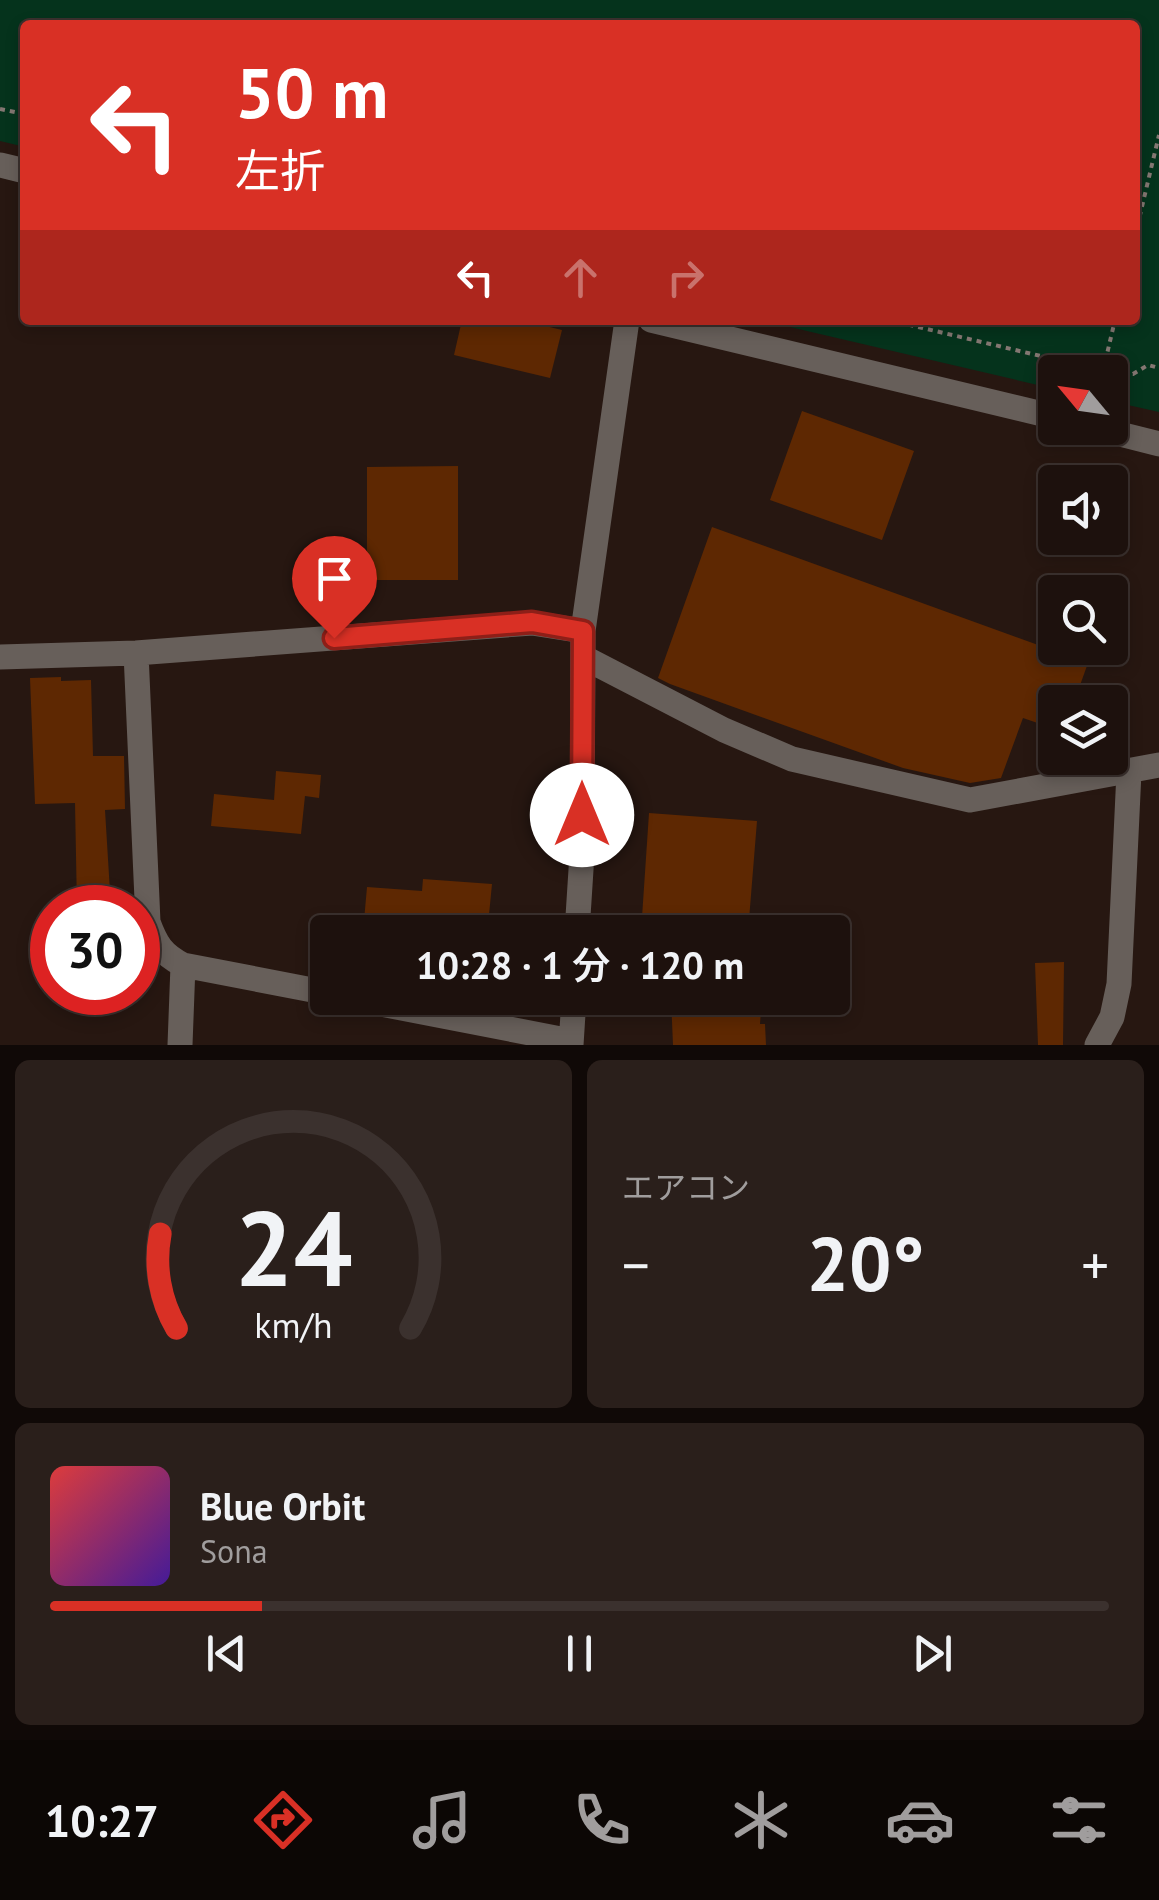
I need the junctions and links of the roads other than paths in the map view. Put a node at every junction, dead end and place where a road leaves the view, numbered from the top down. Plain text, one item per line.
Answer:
1 (626, 325) edge
2 (672, 325) edge
3 (1038, 413) edge
4 (1128, 436) edge
5 (1159, 444) edge
6 (583, 631) junction
7 (136, 653) junction
8 (0, 657) edge
9 (583, 657) junction
10 (1159, 765) edge
11 (1129, 772) junction
12 (577, 915) edge
13 (182, 965) junction
14 (310, 990) edge
15 (433, 1015) edge
16 (573, 1015) edge
17 (571, 1043) edge
18 (180, 1045) edge
19 (1097, 1045) edge

1 - 6 street
2 - 3 street
4 - 5 street
6 - 7 street
6 - 9 street
7 - 8 street
7 - 13 street
9 - 11 street
9 - 12 street
10 - 11 street
11 - 19 street
13 - 14 street
13 - 18 street
15 - 17 street
16 - 17 street

